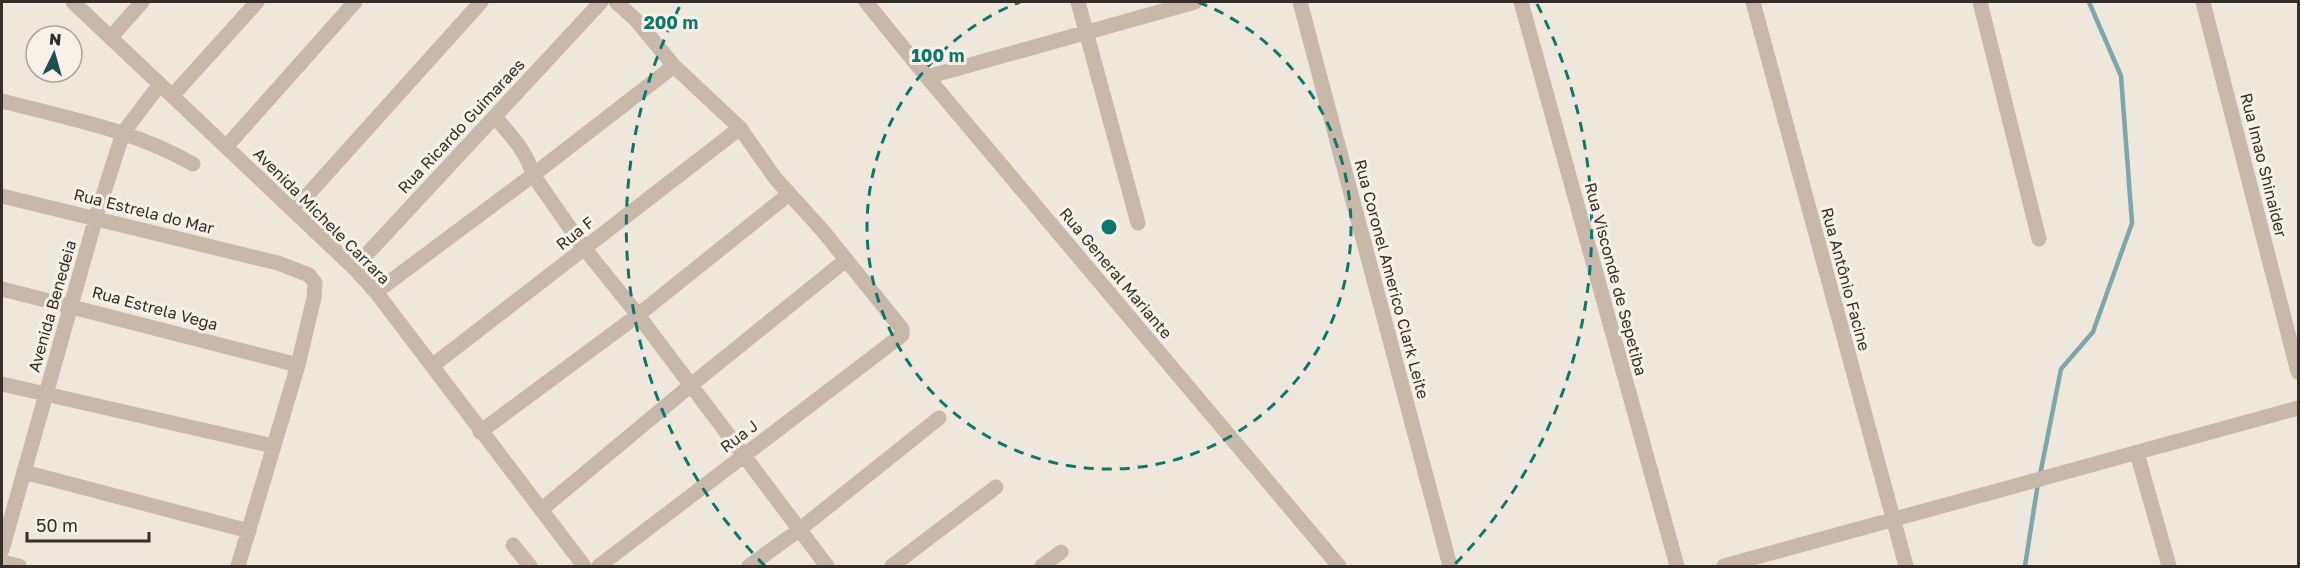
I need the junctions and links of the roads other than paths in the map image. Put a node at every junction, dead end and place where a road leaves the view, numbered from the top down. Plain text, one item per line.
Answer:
1 (73, 2) edge
2 (142, 2) edge
3 (257, 2) edge
4 (355, 2) edge
5 (481, 2) edge
6 (616, 2) edge
7 (866, 2) edge
8 (1078, 2) edge
9 (1195, 2) edge
10 (1300, 2) edge
11 (1521, 2) edge
12 (1753, 2) edge
13 (1980, 2) edge
14 (2203, 2) edge
15 (598, 5) edge
16 (1086, 31) junction
17 (111, 37) junction
18 (674, 66) junction
19 (927, 77) junction
20 (160, 84) junction
21 (173, 95) junction
22 (2, 101) edge
23 (495, 117) junction
24 (740, 128) junction
25 (123, 133) junction
26 (226, 147) junction
27 (193, 164) dead end
28 (533, 176) junction
29 (789, 194) junction
30 (2, 196) edge
31 (294, 210) junction
32 (96, 217) junction
33 (1138, 223) dead end
34 (2039, 239) dead end
35 (584, 248) junction
36 (846, 260) junction
37 (354, 268) junction
38 (2, 289) edge
39 (376, 292) junction
40 (72, 305) junction
41 (638, 315) junction
42 (298, 364) junction
43 (432, 366) junction
44 (2298, 372) edge
45 (2, 384) edge
46 (690, 385) junction
47 (46, 395) junction
48 (2298, 408) edge
49 (939, 418) dead end
50 (480, 432) junction
51 (273, 446) junction
52 (2138, 453) junction
53 (743, 456) junction
54 (24, 472) junction
55 (996, 487) dead end
56 (542, 509) junction
57 (1892, 520) junction
58 (799, 530) junction
59 (249, 531) junction
60 (513, 544) dead end
61 (2, 550) edge
62 (1061, 552) dead end
63 (2, 562) edge
64 (18, 567) edge
65 (238, 567) edge
66 (530, 567) edge
67 (584, 567) edge
68 (599, 567) edge
69 (749, 567) edge
70 (827, 567) edge
71 (892, 567) edge
72 (1042, 567) edge
73 (1339, 567) edge
74 (1450, 567) edge
75 (1677, 567) edge
76 (1724, 567) edge
77 (1906, 567) edge
78 (2169, 567) edge

1 - 17 street, Avenida Michele Carrara
2 - 17 street
3 - 21 street
4 - 26 street
5 - 31 street
6 - 18 street
7 - 19 street, Rua General Mariante
8 - 16 street
9 - 16 street
10 - 74 street, Rua Coronel Americo Clark Leite
11 - 75 street, Rua Visconde de Sepetiba
12 - 57 street, Rua Antônio Facine
13 - 34 street
14 - 44 street, Rua Imao Shinaider
15 - 23 street, Rua Ricardo Guimaraes
16 - 19 street
16 - 33 street
17 - 20 street, Avenida Michele Carrara
18 - 24 street
18 - 28 street
19 - 73 street, Rua General Mariante
20 - 21 street, Avenida Michele Carrara
20 - 25 street, Avenida Benedeia
21 - 26 street, Avenida Michele Carrara
22 - 25 street
23 - 28 street
23 - 37 street, Rua Ricardo Guimaraes
24 - 29 street
24 - 35 street, Rua F
25 - 27 street
25 - 32 street, Avenida Benedeia
26 - 31 street, Avenida Michele Carrara
28 - 35 street
28 - 39 street
29 - 36 street
29 - 41 street
30 - 32 street, Rua Estrela do Mar
31 - 37 street, Avenida Michele Carrara
32 - 40 street, Avenida Benedeia
32 - 42 street, Rua Estrela do Mar
35 - 41 street
35 - 43 street, Rua F
36 - 46 street
36 - 53 street, Rua J
37 - 39 street, Avenida Michele Carrara
38 - 40 street, Rua Estrela Vega
39 - 43 street, Avenida Michele Carrara
40 - 42 street, Rua Estrela Vega
40 - 47 street, Avenida Benedeia
41 - 46 street
41 - 50 street
42 - 51 street
43 - 50 street, Avenida Michele Carrara
45 - 47 street
46 - 53 street
46 - 56 street
47 - 51 street
47 - 54 street, Avenida Benedeia
48 - 52 street
49 - 58 street
50 - 56 street, Avenida Michele Carrara
51 - 59 street
52 - 57 street
52 - 78 street
53 - 58 street
53 - 68 street, Rua J
54 - 59 street
54 - 61 street, Avenida Benedeia
55 - 71 street
56 - 67 street, Avenida Michele Carrara
57 - 76 street
57 - 77 street, Rua Antônio Facine
58 - 69 street
58 - 70 street
59 - 65 street
60 - 66 street
62 - 72 street
63 - 64 street

